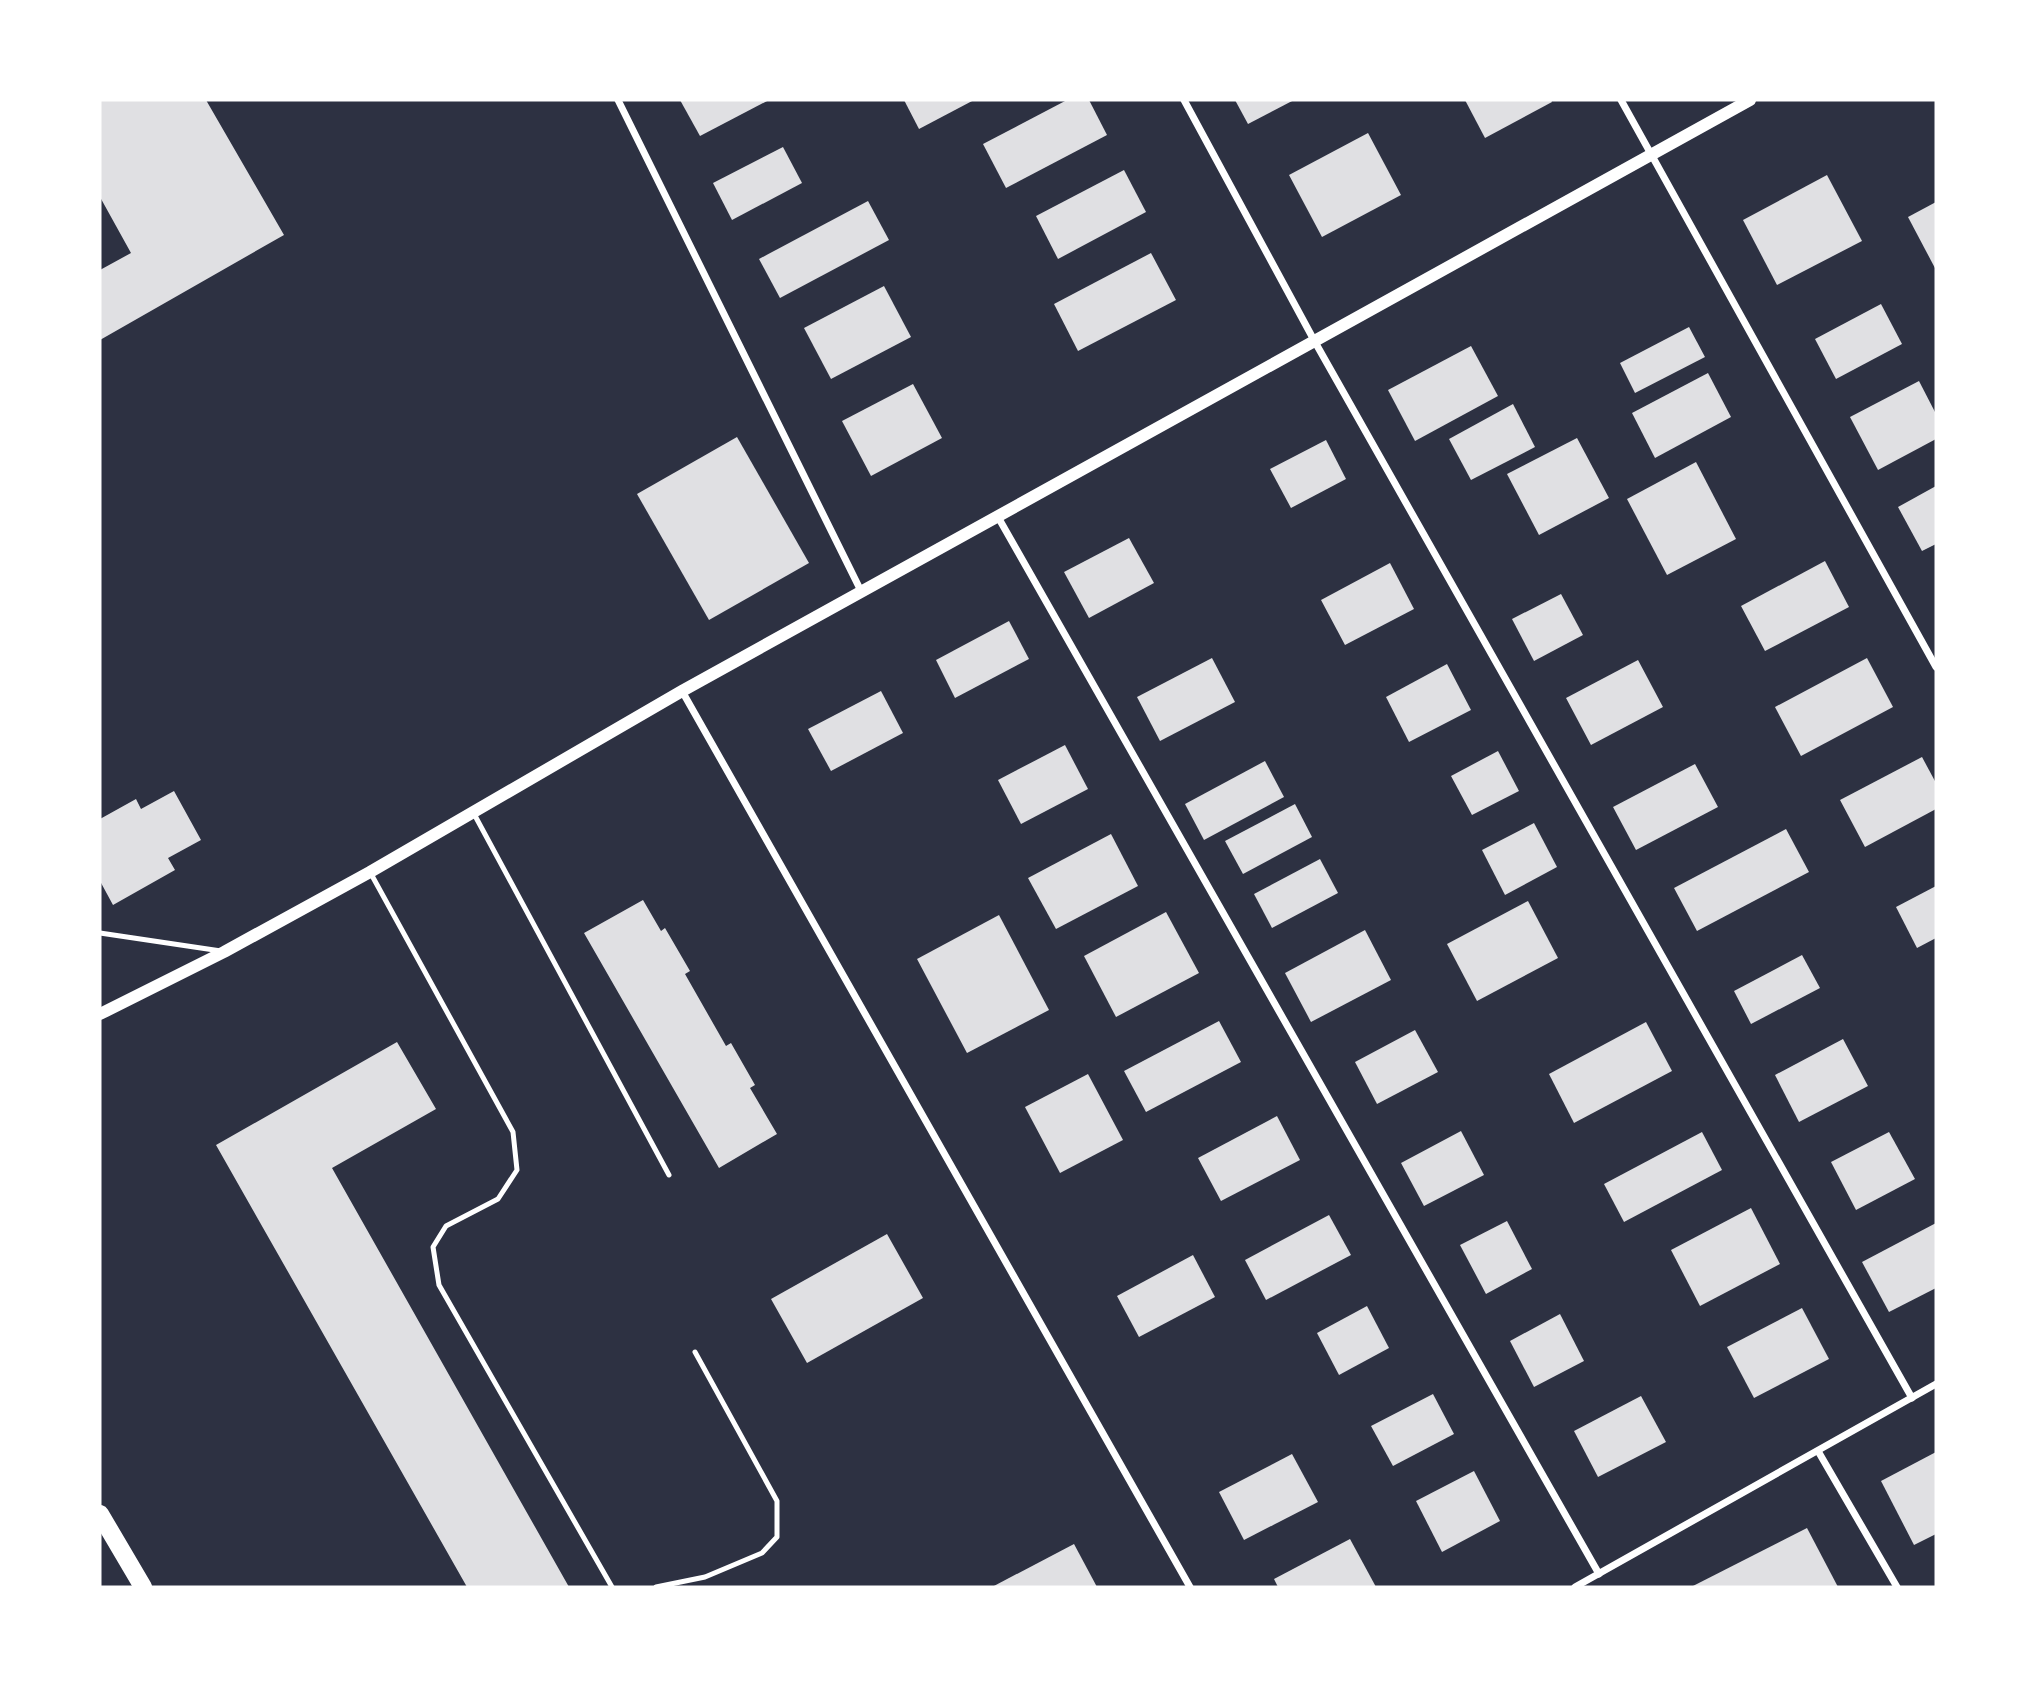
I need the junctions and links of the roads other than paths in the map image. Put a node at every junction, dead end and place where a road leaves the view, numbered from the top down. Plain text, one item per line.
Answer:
1 (618, 100) edge
2 (1184, 100) edge
3 (1621, 100) edge
4 (1750, 100) edge
5 (1652, 155) junction
6 (1315, 342) junction
7 (998, 517) junction
8 (862, 593) junction
9 (1936, 667) edge
10 (682, 691) junction
11 (473, 812) junction
12 (370, 872) junction
13 (100, 933) edge
14 (224, 952) junction
15 (100, 1014) edge
16 (669, 1175) dead end
17 (695, 1352) dead end
18 (1936, 1384) edge
19 (1912, 1398) junction
20 (1818, 1451) junction
21 (100, 1514) edge
22 (1599, 1574) junction
23 (143, 1587) edge
24 (612, 1587) edge
25 (656, 1587) edge
26 (1190, 1587) edge
27 (1575, 1587) edge
28 (1897, 1587) edge

1 - 8 street
2 - 6 street
3 - 5 street
4 - 5 street
5 - 6 street
5 - 9 street
6 - 7 street
6 - 19 street
7 - 8 street
7 - 22 street
8 - 10 street
10 - 11 street
10 - 26 street
11 - 12 street
11 - 16 lane
12 - 14 street
12 - 24 lane
13 - 14 lane
14 - 15 street
17 - 25 lane
18 - 19 street
19 - 20 street
20 - 22 street
20 - 28 street
21 - 23 main road
22 - 27 street

